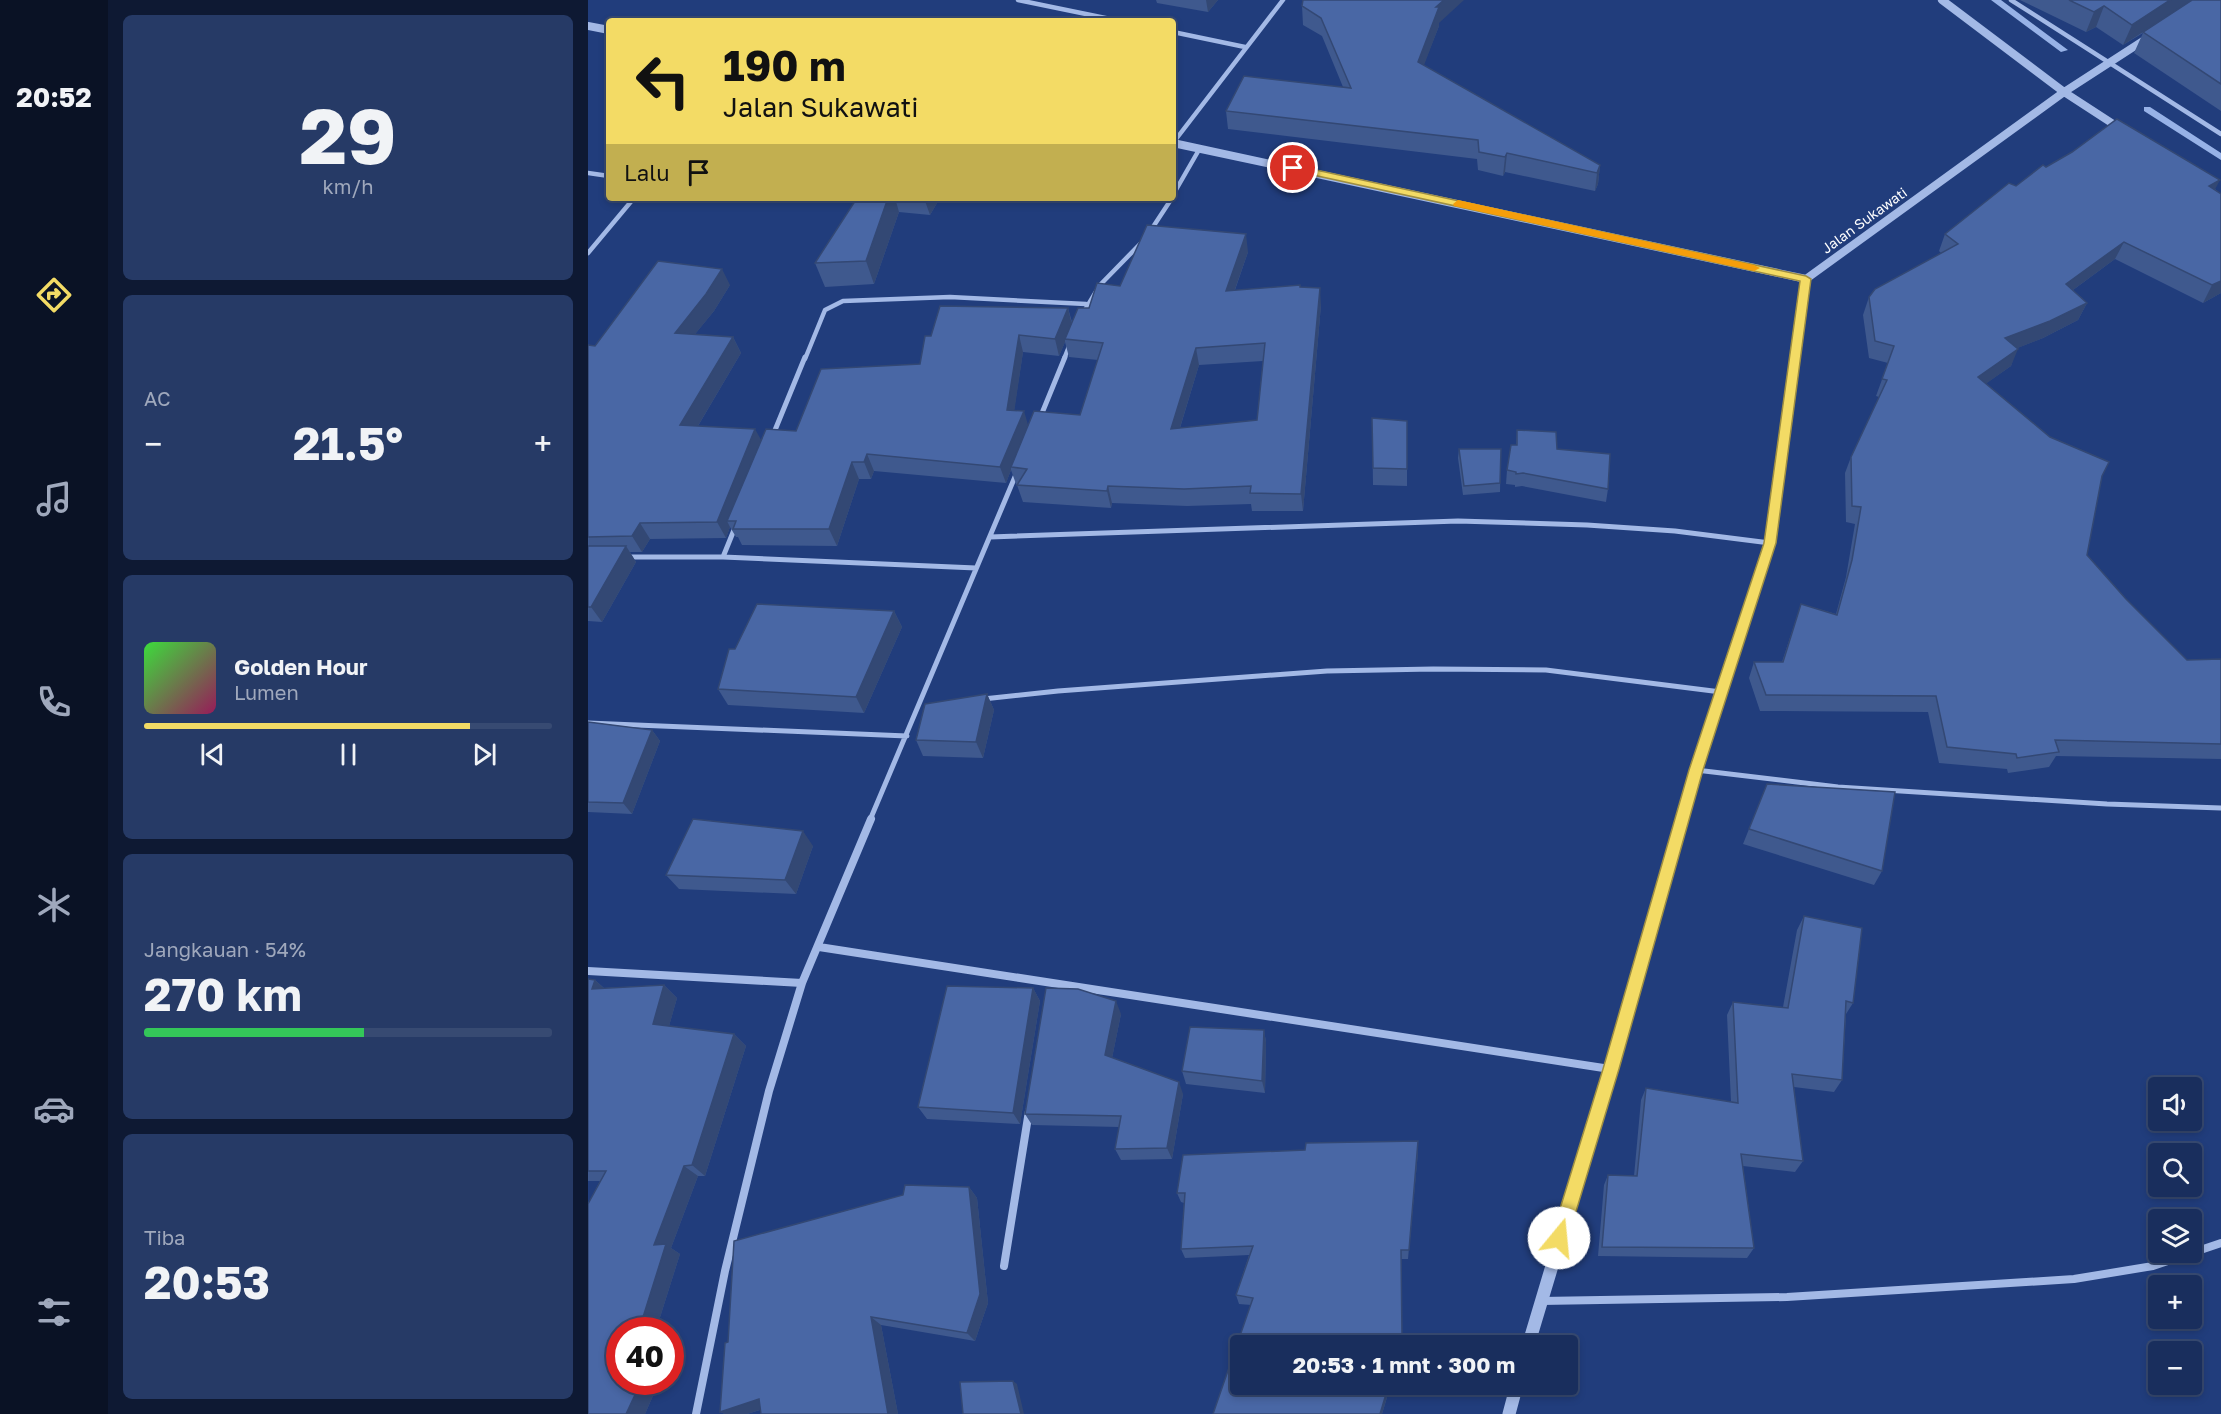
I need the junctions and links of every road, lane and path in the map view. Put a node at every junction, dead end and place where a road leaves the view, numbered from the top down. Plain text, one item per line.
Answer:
1 (1018, 0) edge
2 (1283, 0) edge
3 (1942, 0) edge
4 (2011, 0) edge
5 (1105, 18) edge
6 (588, 26) edge
7 (606, 29) edge
8 (2158, 31) edge
9 (1176, 33) edge
10 (1245, 47) junction
11 (2109, 65) junction
12 (2064, 92) junction
13 (2221, 134) edge
14 (2133, 137) edge
15 (1176, 139) edge
16 (1176, 144) edge
17 (1200, 148) junction
18 (588, 173) edge
19 (606, 176) edge
20 (1176, 190) edge
21 (631, 201) edge
22 (1169, 201) edge
23 (588, 253) edge
24 (1806, 279) junction
25 (1086, 304) junction
26 (1078, 326) edge
27 (1074, 336) edge
28 (1039, 421) edge
29 (772, 439) edge
30 (1021, 463) edge
31 (741, 514) edge
32 (990, 537) junction
33 (1770, 543) junction
34 (622, 557) edge
35 (723, 557) junction
36 (976, 568) junction
37 (1721, 692) junction
38 (977, 699) edge
39 (931, 704) edge
40 (920, 706) junction
41 (588, 723) edge
42 (907, 736) junction
43 (1696, 770) junction
44 (2221, 808) edge
45 (819, 947) junction
46 (588, 971) edge
47 (1049, 982) junction
48 (802, 983) junction
49 (1047, 994) edge
50 (1611, 1069) junction
51 (1030, 1101) edge
52 (2221, 1243) edge
53 (1005, 1266) dead end
54 (1540, 1301) junction
55 (1531, 1335) edge
56 (1514, 1395) edge
57 (696, 1414) edge
58 (1509, 1414) edge

1 - 5 street
2 - 10 street
3 - 12 street
4 - 11 street
6 - 7 street
8 - 11 street, Jalan Sukawati
9 - 10 street
10 - 15 street
11 - 12 street, Jalan Sukawati
11 - 13 street
12 - 14 street
12 - 24 street, Jalan Sukawati
16 - 17 street
17 - 20 street
17 - 24 street
18 - 19 street
21 - 23 street
22 - 25 street
24 - 33 street
25 - 26 street
25 - 29 street
27 - 28 street
30 - 32 street
31 - 35 street
32 - 33 street
32 - 36 street
33 - 37 street
34 - 35 street
35 - 36 street
36 - 40 street
37 - 38 street
37 - 43 street
39 - 40 street
40 - 42 street
41 - 42 street
42 - 45 street
43 - 44 street
43 - 50 street
45 - 47 street
45 - 48 street
46 - 48 street
47 - 49 street
47 - 50 street
48 - 57 street
50 - 54 street
51 - 53 street
52 - 54 street
54 - 55 street
56 - 58 street

